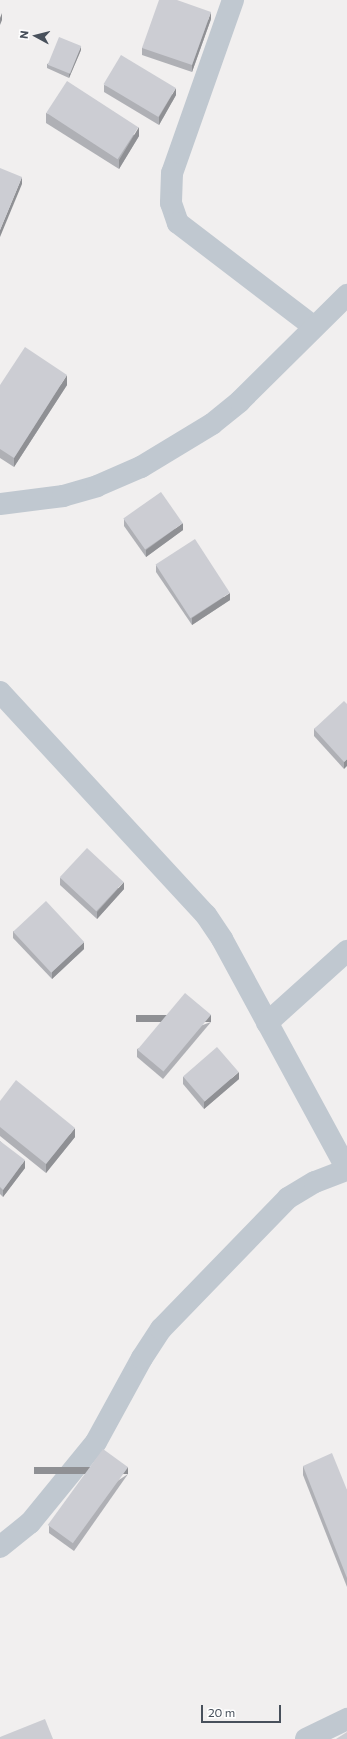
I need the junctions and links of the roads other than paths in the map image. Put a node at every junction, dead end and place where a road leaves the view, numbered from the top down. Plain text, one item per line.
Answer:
1 (233, 0) edge
2 (347, 294) edge
3 (314, 328) junction
4 (0, 504) edge
5 (0, 692) edge
6 (347, 951) edge
7 (267, 1023) junction
8 (347, 1169) edge
9 (0, 1547) edge
10 (347, 1719) edge
11 (306, 1739) edge

1 - 3 street
2 - 3 street
3 - 4 street
5 - 7 street
6 - 7 street
7 - 8 street
8 - 9 street
10 - 11 street

